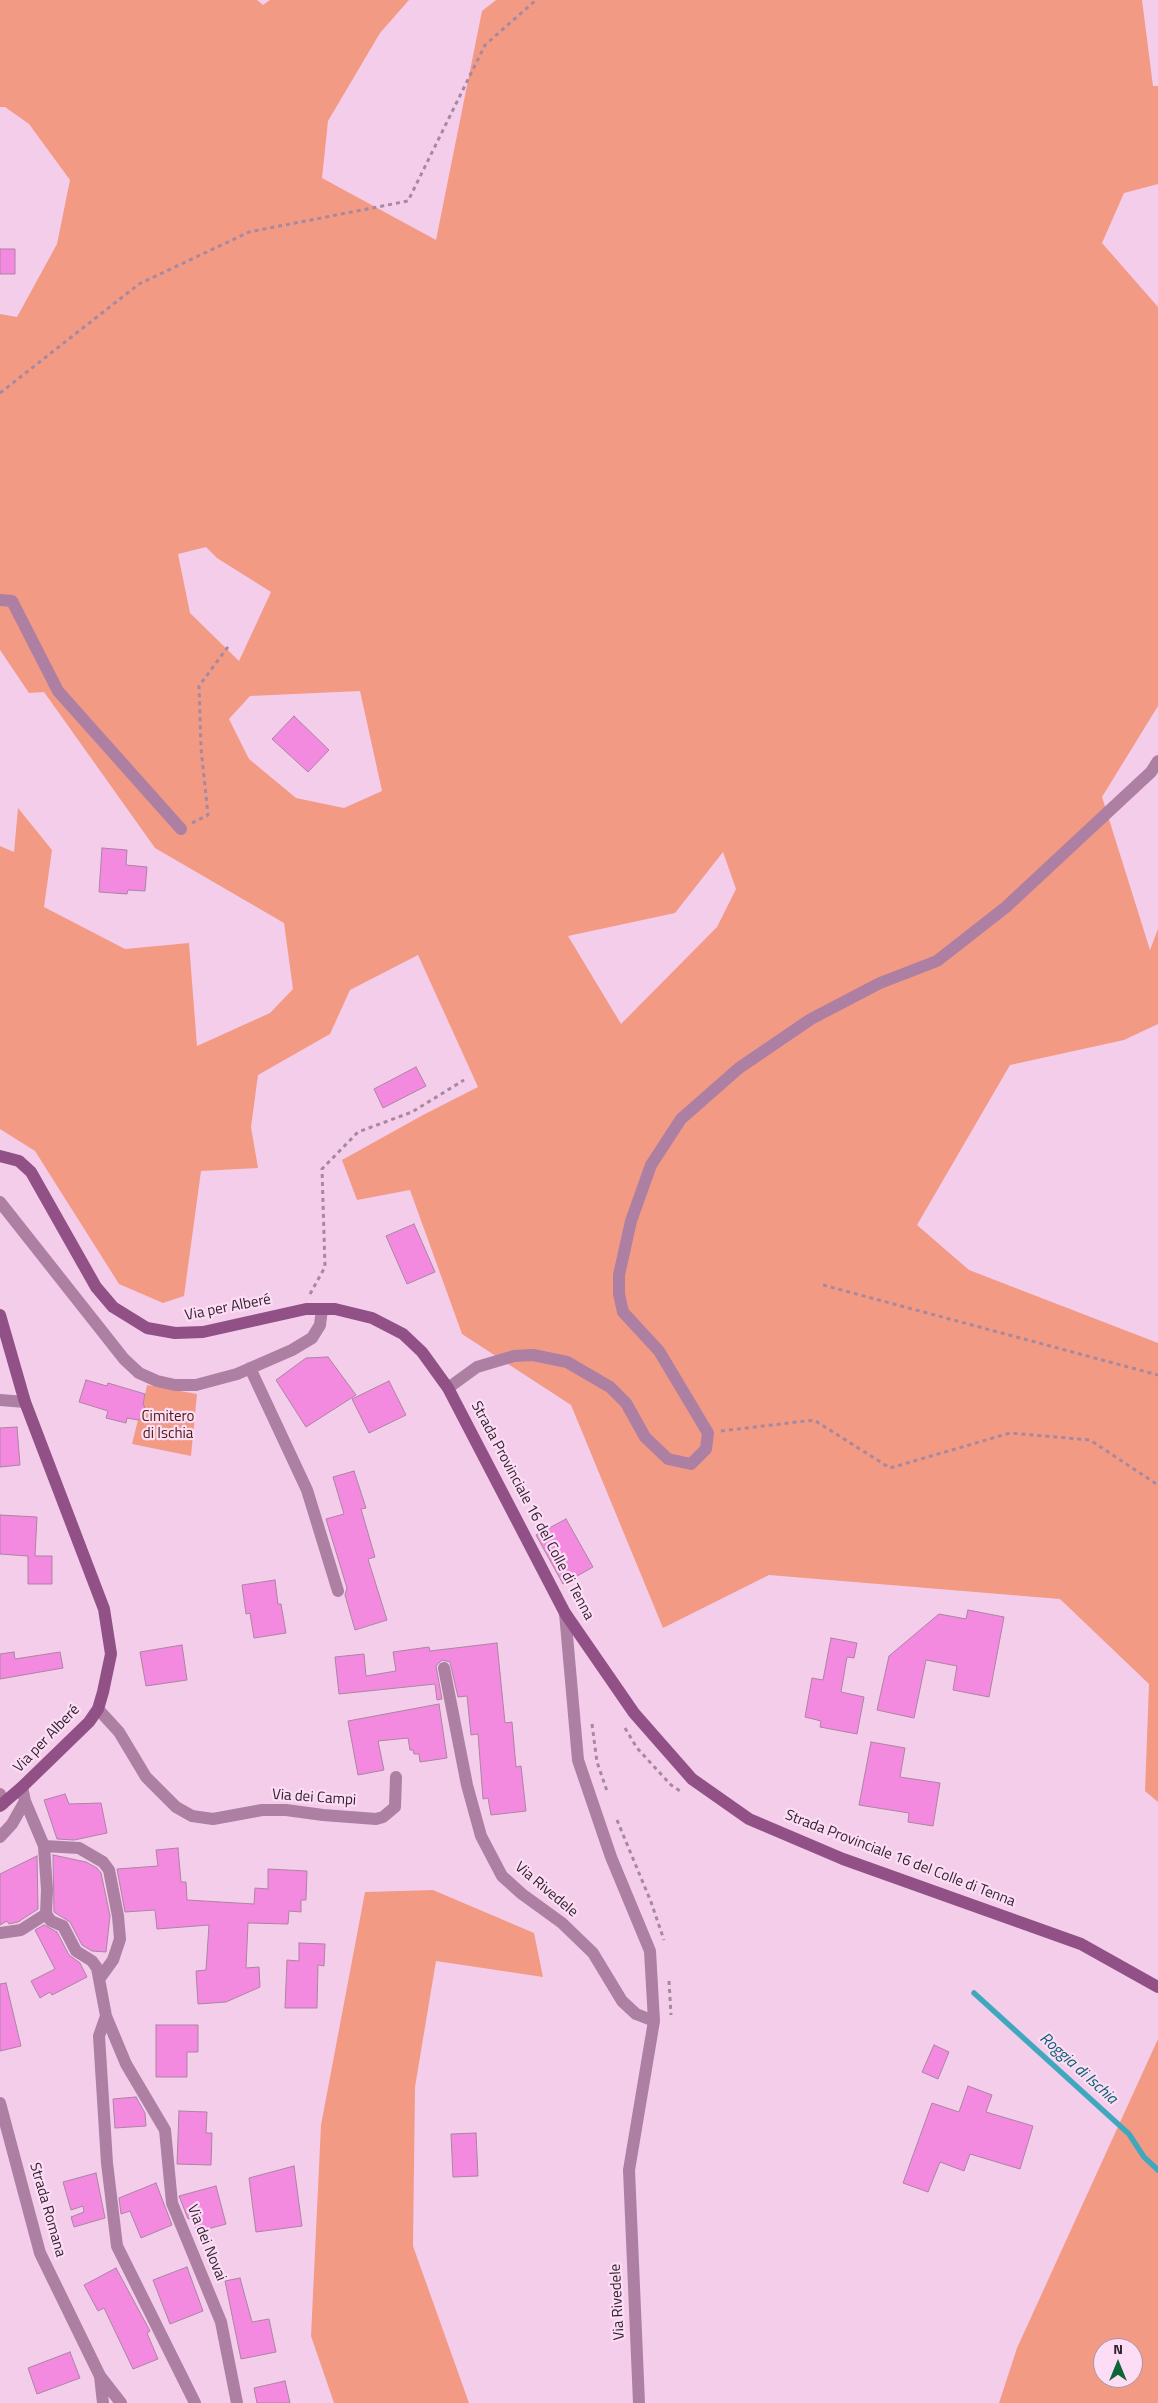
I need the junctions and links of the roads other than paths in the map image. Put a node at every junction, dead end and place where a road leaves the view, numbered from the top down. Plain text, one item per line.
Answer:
1 (0, 600) edge
2 (1158, 761) edge
3 (1154, 775) edge
4 (181, 828) road end
5 (0, 1156) edge
6 (0, 1202) edge
7 (322, 1309) junction
8 (0, 1315) edge
9 (250, 1368) junction
10 (438, 1371) joint
11 (448, 1388) junction
12 (0, 1400) edge
13 (24, 1402) junction
14 (338, 1591) dead end
15 (565, 1613) junction
16 (444, 1668) dead end
17 (98, 1708) junction
18 (396, 1777) dead end
19 (22, 1788) junction
20 (1, 1801) edge
21 (25, 1801) junction
22 (0, 1837) edge
23 (44, 1846) junction
24 (46, 1914) junction
25 (0, 1933) edge
26 (100, 1978) junction
27 (1158, 1987) edge
28 (106, 2016) junction
29 (654, 2021) junction
30 (0, 2103) edge
31 (100, 2376) junction
32 (103, 2403) edge
33 (121, 2403) edge
34 (195, 2403) edge
35 (237, 2403) edge
36 (639, 2403) edge

1 - 4 street
2 - 3 street
3 - 11 street
5 - 7 street, Via per Alberé
6 - 9 street
7 - 9 street
7 - 10 street, Via per Alberé
8 - 13 street, Via per Alberé
9 - 14 street
10 - 11 street, Strada Provinciale 16 del Colle di Tenna
11 - 15 street, Strada Provinciale 16 del Colle di Tenna
12 - 13 street
13 - 17 street, Via per Alberé
15 - 27 street, Strada Provinciale 16 del Colle di Tenna
15 - 29 street, Via Rivedele
16 - 29 street, Via Rivedele
17 - 18 street, Via dei Campi
17 - 19 street, Via per Alberé
19 - 20 street, Via per Alberé
19 - 21 street, Via per Alberé
21 - 22 street
21 - 23 street, Via per Alberé
23 - 24 street, Via per Alberé
23 - 26 street
24 - 25 street
24 - 26 street
26 - 28 street, Via dei Novai
28 - 34 street, Via dei Novai
28 - 35 street, Via dei Novai
29 - 36 street, Via Rivedele
30 - 31 street, Strada Romana
31 - 32 street, Strada Romana
31 - 33 street, Strada Romana

